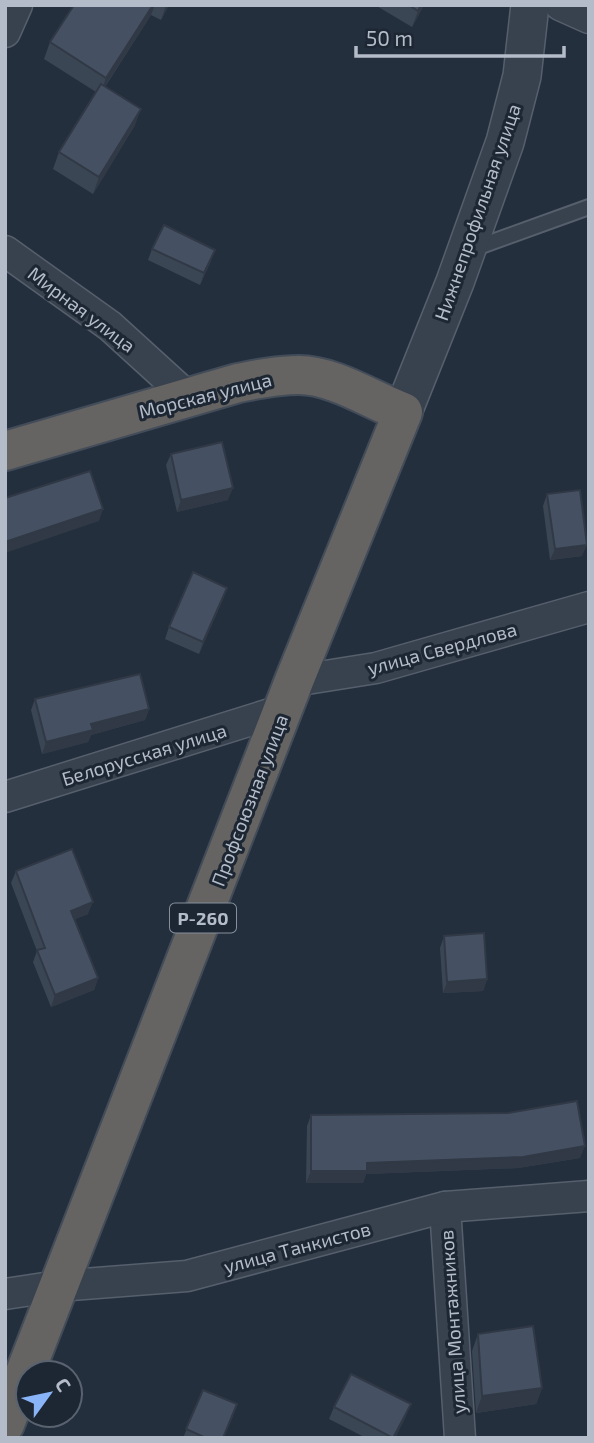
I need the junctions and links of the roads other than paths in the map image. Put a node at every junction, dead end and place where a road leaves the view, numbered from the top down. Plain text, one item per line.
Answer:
1 (16, 5) edge
2 (530, 5) edge
3 (560, 5) edge
4 (589, 18) edge
5 (5, 32) edge
6 (589, 207) edge
7 (5, 251) edge
8 (466, 251) junction
9 (188, 397) junction
10 (403, 412) junction
11 (5, 451) edge
12 (589, 607) edge
13 (289, 696) junction
14 (5, 797) edge
15 (589, 1196) edge
16 (445, 1207) junction
17 (58, 1286) junction
18 (5, 1294) edge
19 (5, 1424) edge
20 (460, 1438) edge

1 - 5 street
2 - 8 street, Нижнепрофильная улица
3 - 4 street
6 - 8 lane
7 - 9 street, Мирная улица
8 - 10 street, Нижнепрофильная улица
9 - 10 highway, Морская улица
9 - 11 highway, Морская улица
10 - 13 highway, Профсоюзная улица / Р-260
12 - 13 street, улица Свердлова
13 - 14 street, Белорусская улица
13 - 17 highway, Профсоюзная улица / Р-260
15 - 16 street, улица Танкистов
16 - 17 street, улица Танкистов
16 - 20 street, улица Монтажников
17 - 18 street, улица Танкистов
17 - 19 highway, Профсоюзная улица / Р-260

